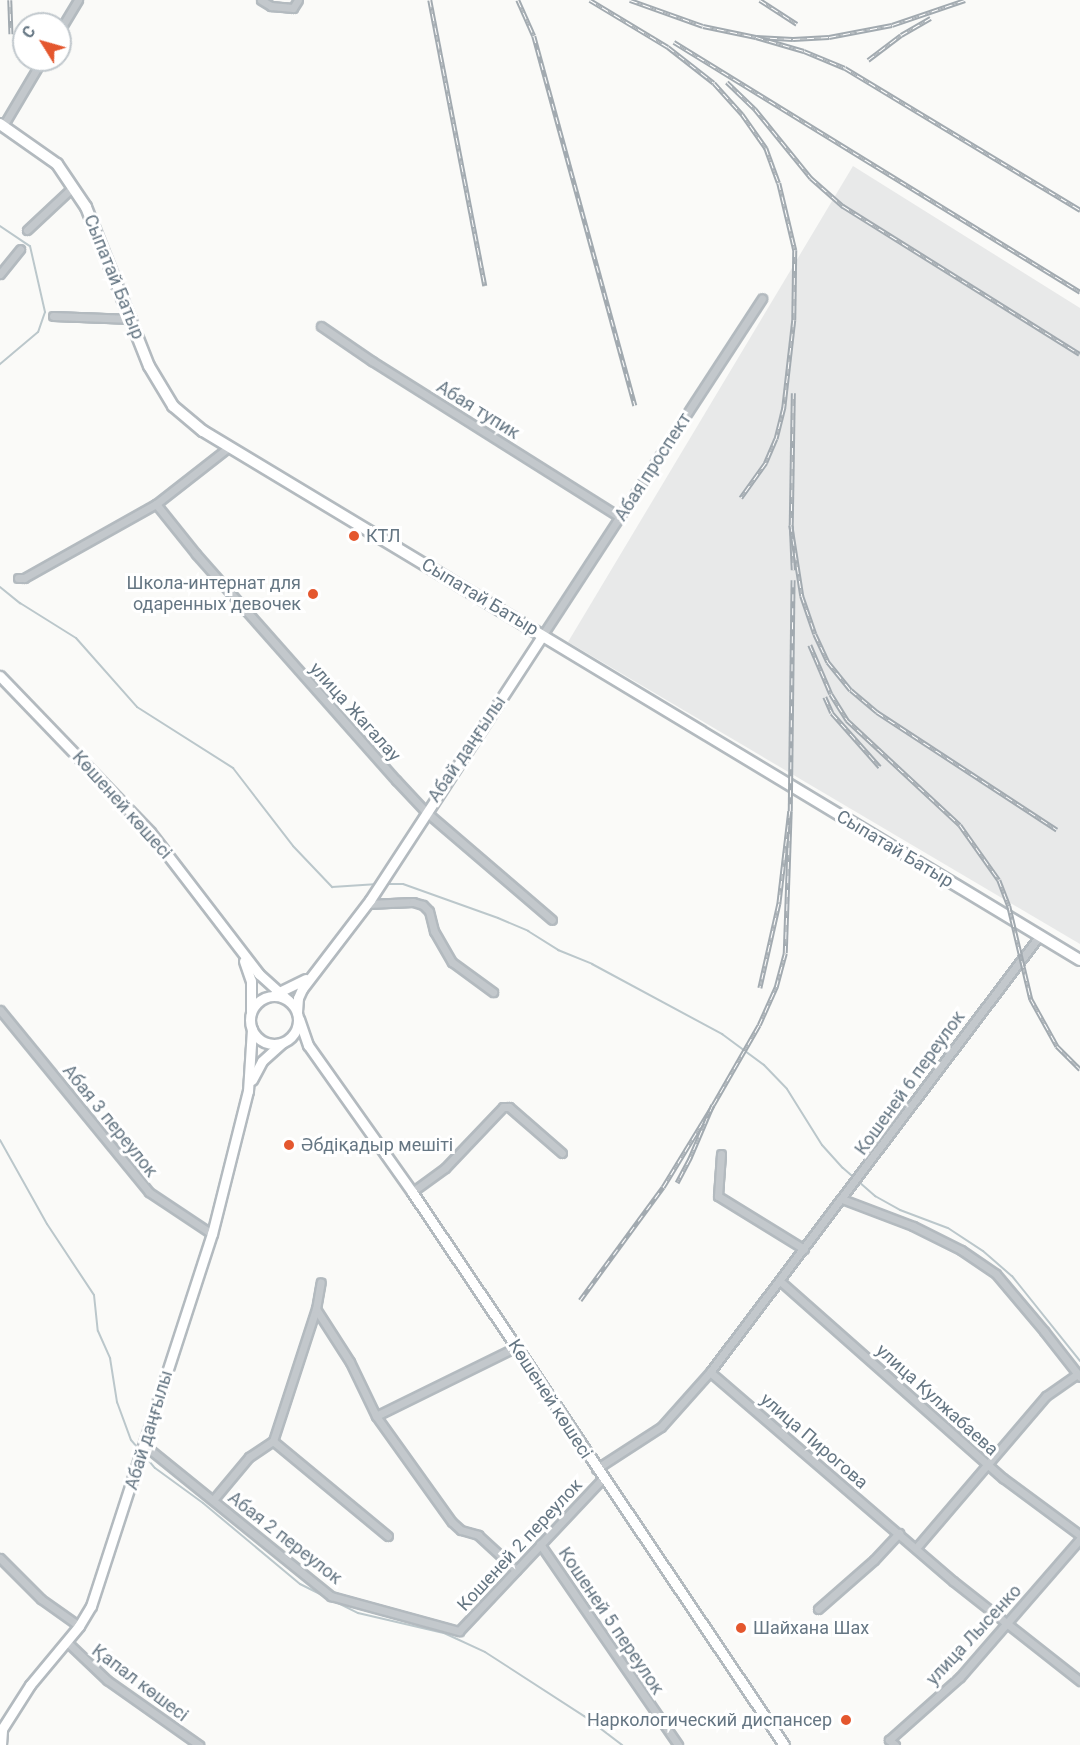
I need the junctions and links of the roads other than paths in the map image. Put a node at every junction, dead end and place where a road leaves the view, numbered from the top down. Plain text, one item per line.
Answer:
1 (261, 0) edge
2 (298, 0) edge
3 (35, 72) edge
4 (2, 125) edge
5 (73, 187) junction
6 (27, 230) dead end
7 (20, 249) dead end
8 (0, 274) edge
9 (762, 298) dead end
10 (53, 316) dead end
11 (132, 320) junction
12 (321, 326) dead end
13 (229, 447) junction
14 (156, 504) junction
15 (620, 517) junction
16 (18, 578) dead end
17 (542, 636) junction
18 (0, 676) edge
19 (425, 812) junction
20 (369, 902) junction
21 (552, 920) dead end
22 (1040, 935) junction
23 (233, 943) junction
24 (1080, 960) edge
25 (316, 969) junction
26 (279, 992) junction
27 (493, 992) dead end
28 (269, 996) junction
29 (290, 1001) junction
30 (0, 1010) edge
31 (251, 1014) junction
32 (298, 1016) junction
33 (252, 1029) junction
34 (283, 1042) junction
35 (315, 1055) junction
36 (248, 1091) junction
37 (562, 1153) dead end
38 (721, 1154) dead end
39 (412, 1192) junction
40 (842, 1199) junction
41 (212, 1234) junction
42 (804, 1250) junction
43 (780, 1281) junction
44 (321, 1282) dead end
45 (316, 1309) junction
46 (516, 1347) junction
47 (710, 1372) junction
48 (1079, 1376) edge
49 (376, 1416) junction
50 (273, 1441) junction
51 (143, 1444) junction
52 (987, 1464) junction
53 (596, 1469) junction
54 (603, 1479) junction
55 (213, 1500) junction
56 (899, 1533) junction
57 (388, 1536) dead end
58 (1080, 1537) edge
59 (540, 1544) junction
60 (916, 1548) junction
61 (0, 1558) edge
62 (516, 1570) junction
63 (818, 1609) dead end
64 (1007, 1624) junction
65 (79, 1626) junction
66 (459, 1631) joint
67 (66, 1641) junction
68 (1080, 1681) edge
69 (1, 1729) edge
70 (1, 1745) edge
71 (199, 1745) edge
72 (678, 1745) edge
73 (784, 1745) edge
74 (895, 1745) edge

1 - 2 street
3 - 4 street
4 - 5 main road, Сыпатай Батыр
5 - 6 street
5 - 11 main road, Сыпатай Батыр
7 - 8 street
9 - 15 street, Абая проспект
10 - 11 street
11 - 13 main road, Сыпатай Батыр
12 - 15 street, Абая тупик
13 - 14 street
13 - 17 main road, Сыпатай Батыр
14 - 16 street
14 - 19 street, улица Жагалау
15 - 17 street, Абая проспект
17 - 19 main road, Абай даңғылы
17 - 22 main road, Сыпатай Батыр
18 - 23 main road, Көшеней көшесі
19 - 20 main road, Абай даңғылы
19 - 21 street, улица Жагалау
20 - 25 main road
20 - 27 street
22 - 24 main road, Сыпатай Батыр
22 - 40 street, Кошеней 6 переулок
23 - 26 main road
23 - 31 main road
25 - 26 main road
25 - 32 main road
26 - 28 main road
26 - 29 main road
28 - 29 main road
28 - 31 main road
29 - 32 main road
30 - 41 street, Абая 3 переулок
31 - 33 main road
32 - 34 main road
32 - 35 main road, Көшеней көшесі
33 - 34 main road
33 - 36 main road
34 - 35 main road
34 - 36 main road
35 - 39 main road, Көшеней көшесі
36 - 41 main road, Абай даңғылы
37 - 39 street
38 - 42 street
39 - 46 main road, Көшеней көшесі
40 - 42 street, Кошеней 6 переулок
40 - 48 street
41 - 51 main road, Абай даңғылы
42 - 43 street, Кошеней 6 переулок
43 - 47 street, Кошеней 6 переулок
43 - 52 street, улица Кулжабаева
44 - 45 street
45 - 49 street
45 - 50 street
46 - 49 street
46 - 53 main road, Көшеней көшесі
47 - 53 street, Кошеней 6 переулок
47 - 56 street, улица Пирогова
48 - 52 street
49 - 62 street
50 - 55 street
50 - 57 street
51 - 55 street, Абая 2 переулок
51 - 65 main road, Абай даңғылы
52 - 58 street, улица Кулжабаева
52 - 60 street
53 - 54 main road, Көшеней көшесі
54 - 59 street, Кошеней 2 переулок
54 - 73 main road, Көшеней көшесі
55 - 66 street, Абая 2 переулок
56 - 60 street, улица Пирогова
56 - 63 street
58 - 64 street, улица Лысенко
59 - 62 street, Кошеней 2 переулок
59 - 72 street, Кошеней 5 переулок
60 - 64 street, улица Пирогова
61 - 65 street, Қапал көшесі
62 - 66 street, Кошеней 2 переулок
64 - 68 street, улица Пирогова
64 - 74 street, улица Лысенко
65 - 67 main road, Абай даңғылы
67 - 69 main road, Абай даңғылы
67 - 71 street, Қапал көшесі
69 - 70 main road, Абай даңғылы

